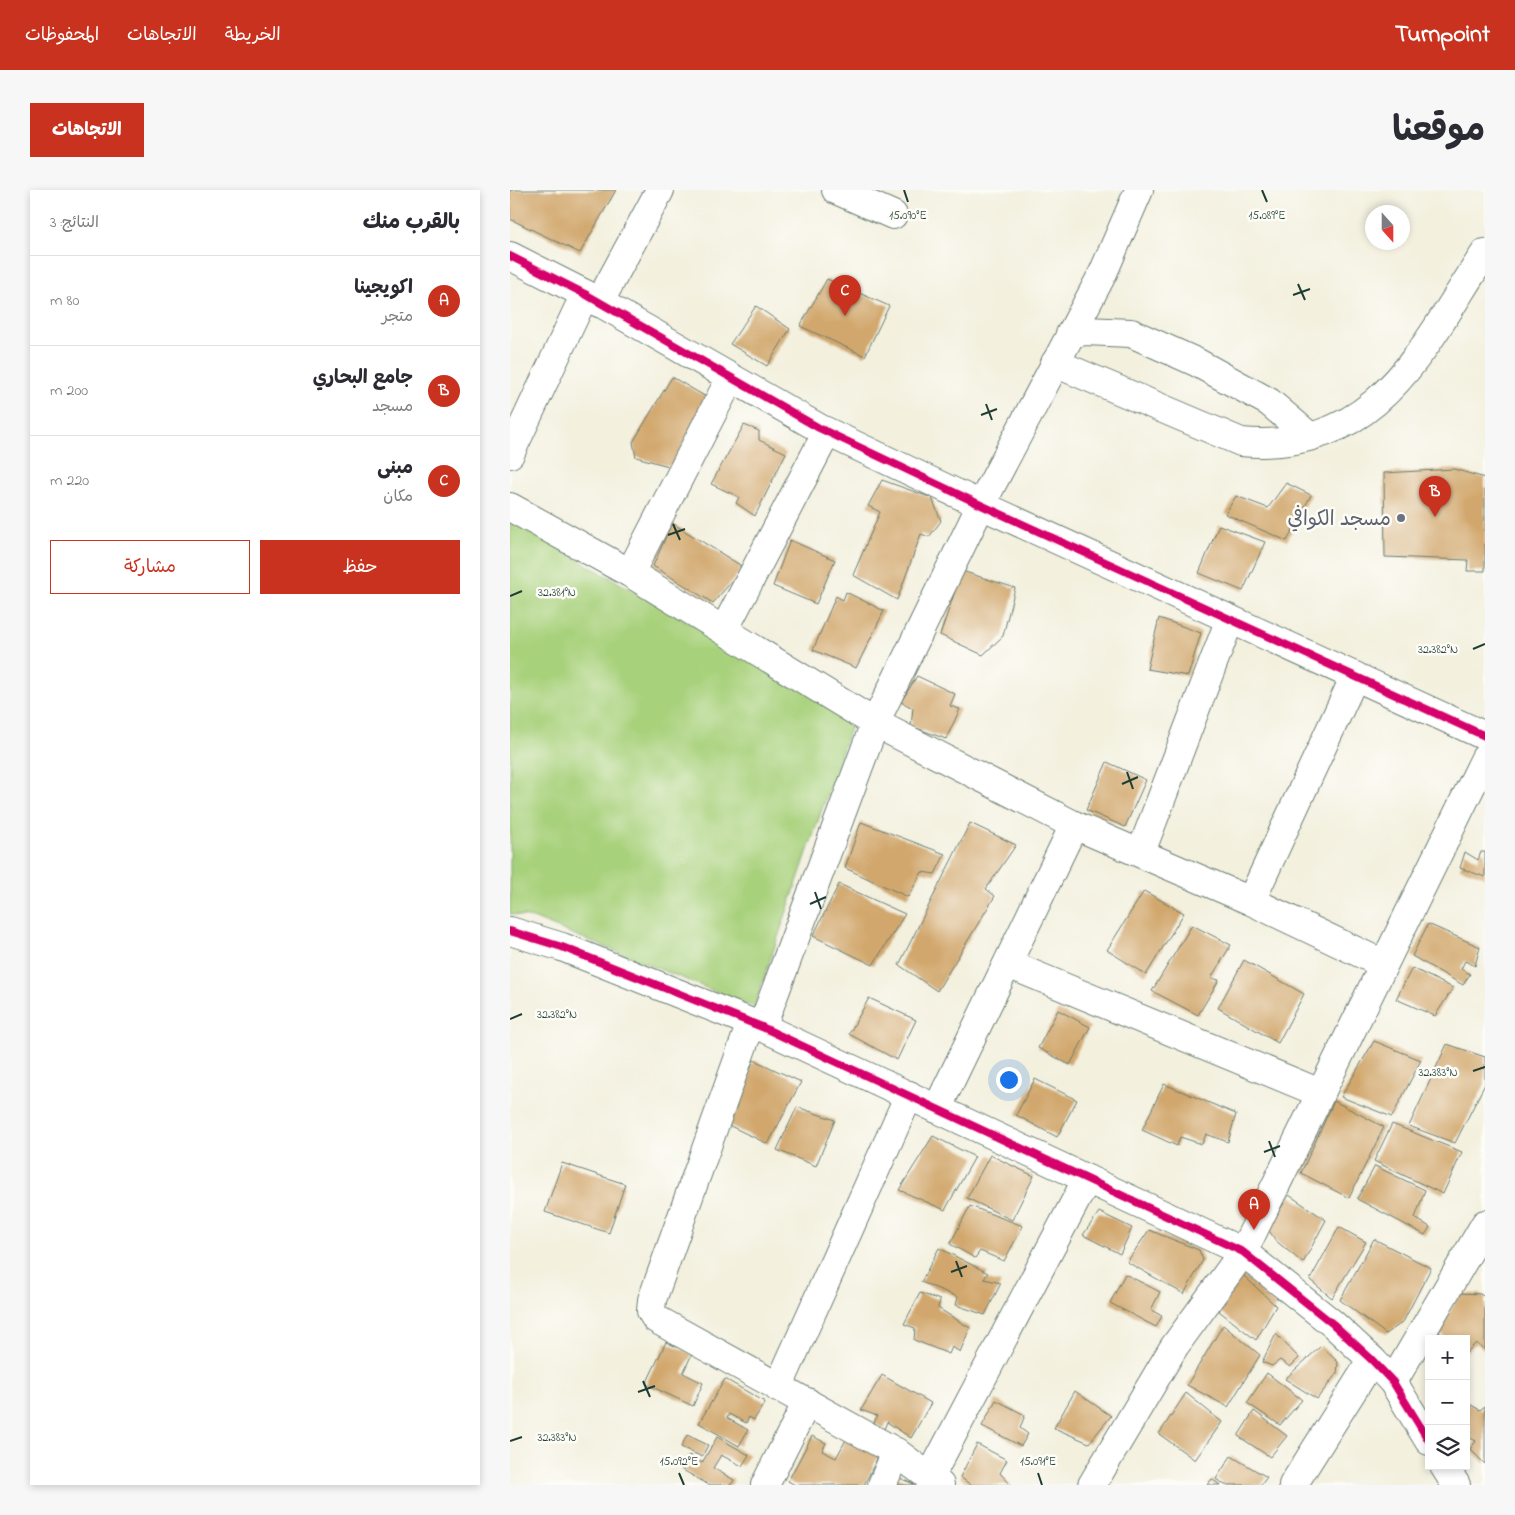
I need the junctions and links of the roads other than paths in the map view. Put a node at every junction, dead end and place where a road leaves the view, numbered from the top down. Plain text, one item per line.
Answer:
1 (660, 190) edge
2 (836, 190) edge
3 (1139, 190) edge
4 (893, 215) dead end
5 (1485, 253) edge
6 (510, 256) edge
7 (592, 299) junction
8 (1070, 334) junction
9 (1055, 362) junction
10 (730, 379) junction
11 (518, 416) edge
12 (826, 432) junction
13 (1308, 436) junction
14 (510, 454) edge
15 (981, 505) junction
16 (510, 507) edge
17 (630, 573) junction
18 (1230, 619) junction
19 (724, 630) junction
20 (1355, 676) junction
21 (874, 723) junction
22 (1485, 736) edge
23 (1485, 758) edge
24 (1074, 825) junction
25 (1141, 852) junction
26 (1251, 901) junction
27 (510, 931) edge
28 (1008, 964) junction
29 (1383, 964) junction
30 (756, 1025) junction
31 (1320, 1093) junction
32 (909, 1094) junction
33 (937, 1109) junction
34 (1087, 1180) junction
35 (1485, 1224) edge
36 (1243, 1252) junction
37 (1475, 1266) edge
38 (1372, 1360) junction
39 (1393, 1382) junction
40 (778, 1388) junction
41 (808, 1402) junction
42 (1425, 1434) edge
43 (896, 1452) junction
44 (1447, 1470) edge
45 (935, 1482) edge
46 (765, 1485) edge
47 (882, 1485) edge
48 (1092, 1485) edge
49 (1293, 1485) edge
50 (1456, 1485) edge

1 - 7 street
2 - 4 street
3 - 8 street
5 - 13 street
6 - 7 street
7 - 10 street
7 - 11 street
8 - 9 street
8 - 13 street
9 - 13 street
9 - 15 street
10 - 12 street
10 - 17 street
11 - 14 street
12 - 15 street
12 - 19 street
15 - 18 street
15 - 21 street
16 - 17 street
17 - 19 street
18 - 20 street
18 - 25 street
19 - 21 street
20 - 22 street
20 - 26 street
21 - 24 street
21 - 30 street
23 - 29 street
24 - 25 street
24 - 28 street
25 - 26 street
26 - 29 street
27 - 30 street
28 - 31 street
28 - 33 street
29 - 31 street
30 - 32 street
30 - 40 street
31 - 36 street
32 - 33 street
32 - 40 street
33 - 34 street
34 - 36 street
34 - 45 street
35 - 37 street
36 - 38 street
36 - 48 street
37 - 39 street
38 - 39 street
38 - 49 street
39 - 42 street
40 - 41 street
41 - 43 street
41 - 46 street
43 - 45 street
43 - 47 street
44 - 50 street

